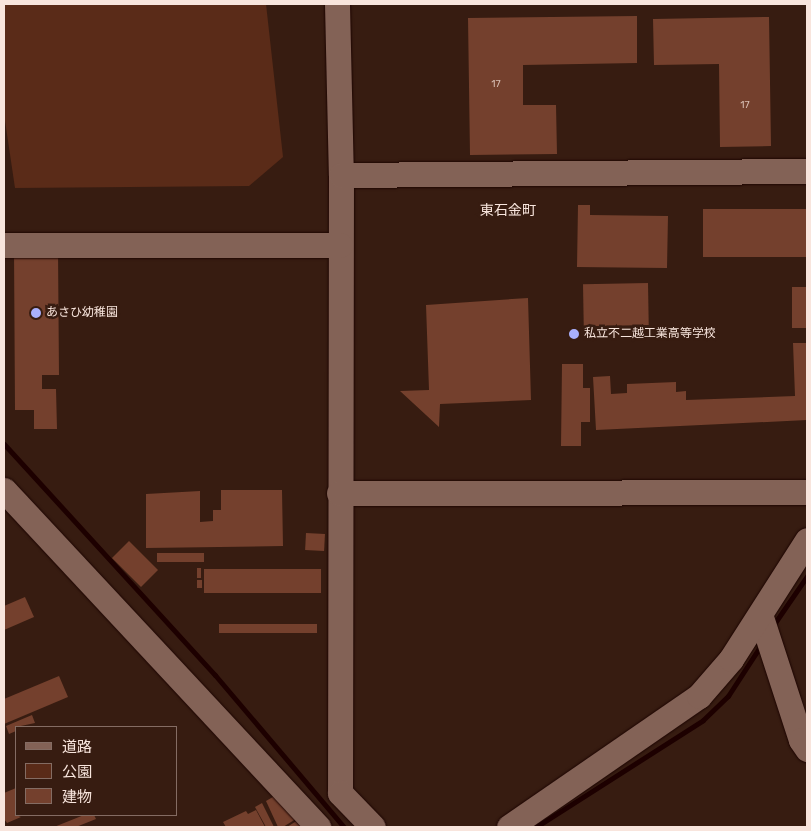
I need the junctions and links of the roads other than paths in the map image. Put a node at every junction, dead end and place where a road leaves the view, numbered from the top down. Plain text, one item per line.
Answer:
1 (337, 4) edge
2 (807, 171) edge
3 (341, 175) junction
4 (4, 245) edge
5 (340, 245) junction
6 (4, 490) edge
7 (807, 492) edge
8 (339, 493) junction
9 (807, 540) edge
10 (761, 617) junction
11 (807, 749) edge
12 (318, 827) edge
13 (373, 827) edge
14 (509, 827) edge

1 - 3 street
2 - 3 street
3 - 5 street
4 - 5 street
5 - 8 street
6 - 12 street
7 - 8 street
8 - 13 street
9 - 10 street
10 - 11 street
10 - 14 street

